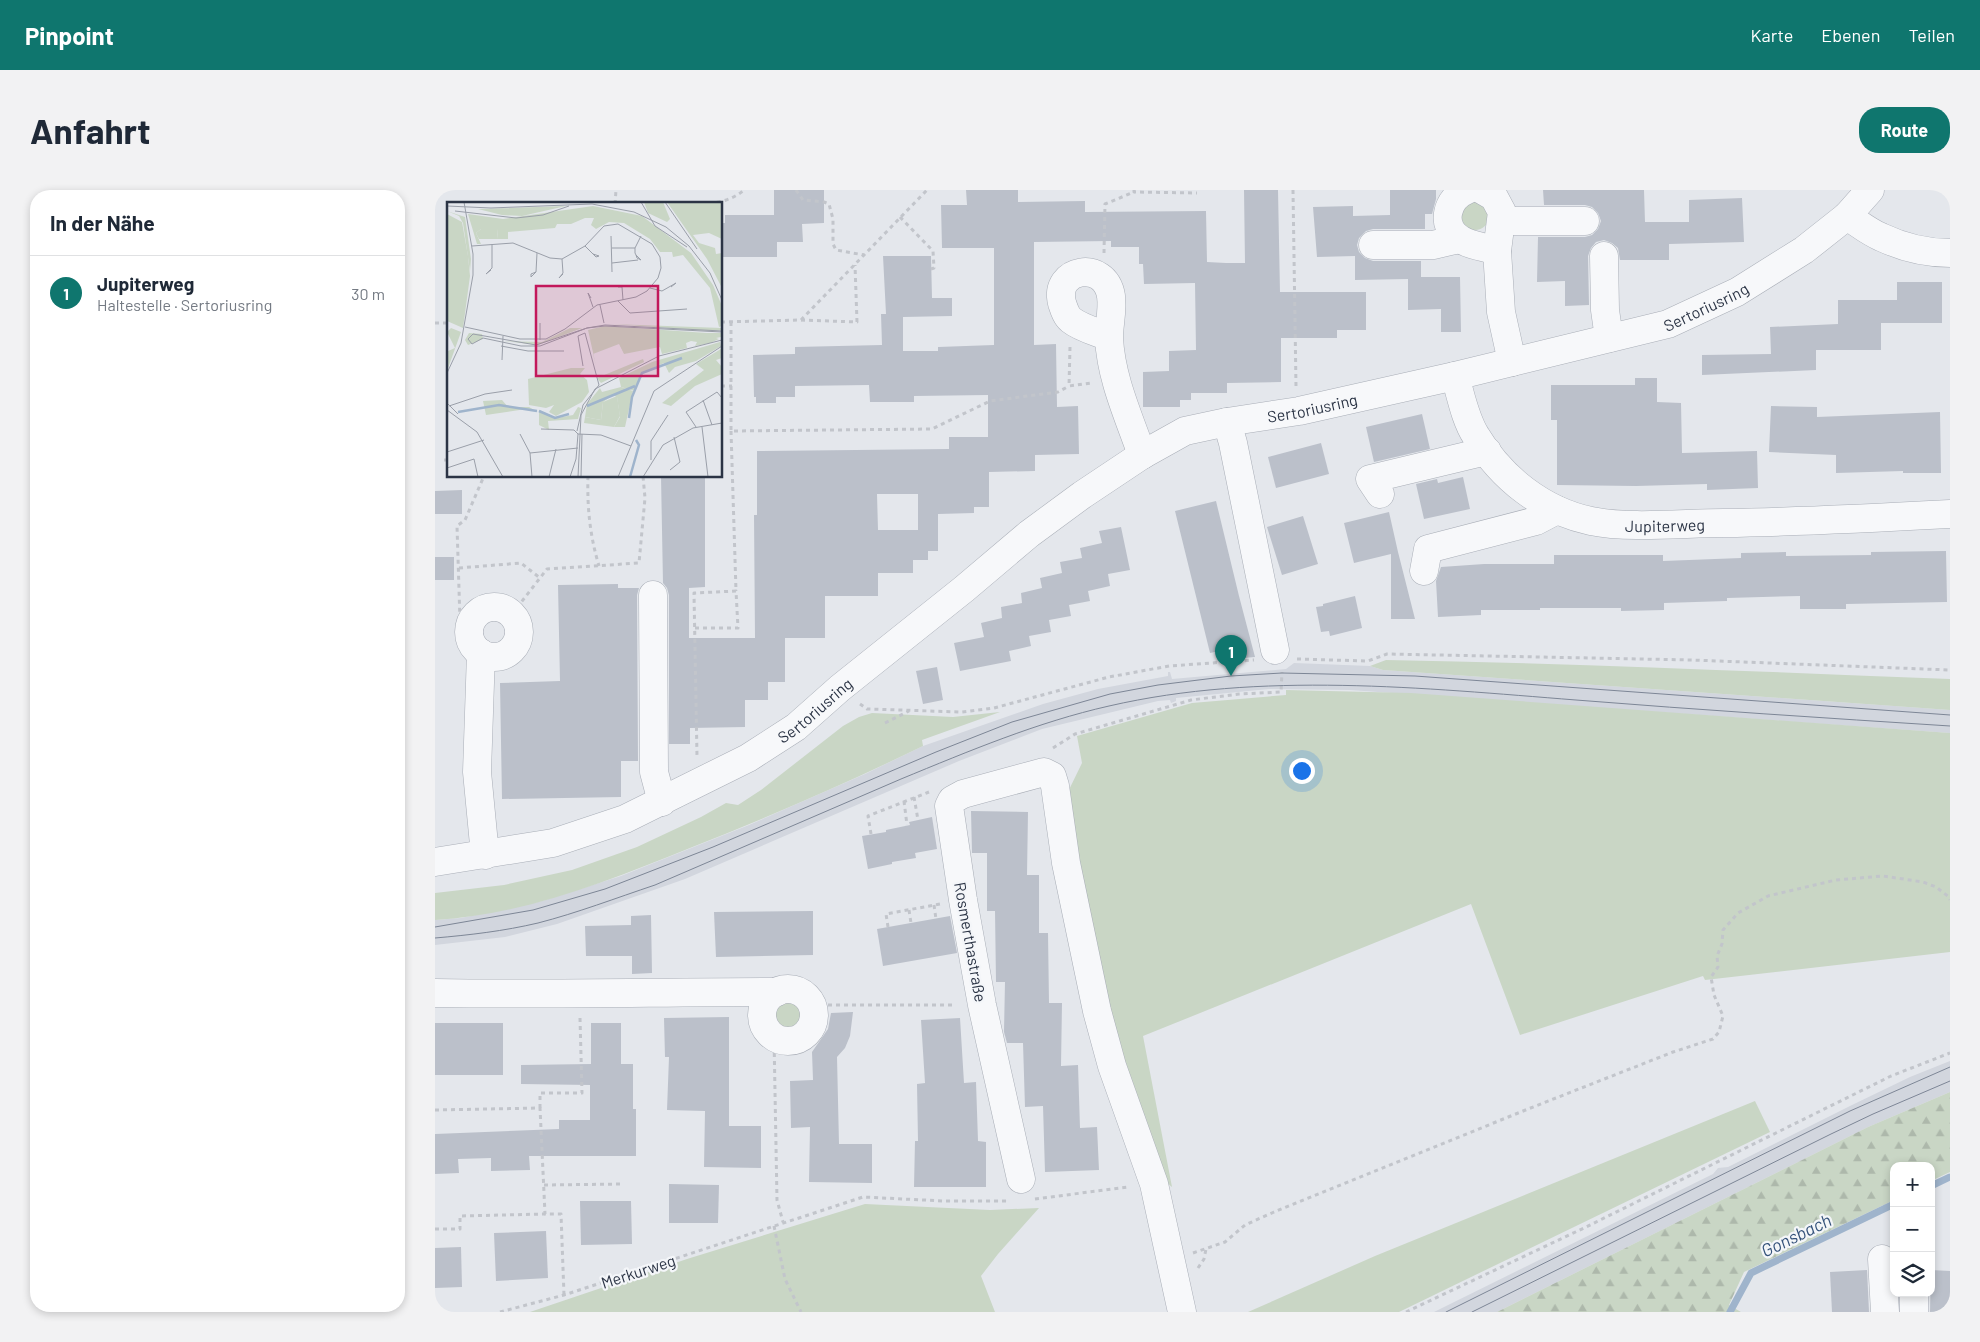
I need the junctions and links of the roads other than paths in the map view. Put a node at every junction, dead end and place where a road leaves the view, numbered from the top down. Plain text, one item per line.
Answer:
1 (1467, 190) edge
2 (1482, 190) edge
3 (1870, 190) edge
4 (1847, 216) junction
5 (1502, 221) junction
6 (1585, 221) dead end
7 (1459, 239) junction
8 (1373, 246) dead end
9 (1497, 251) junction
10 (1950, 253) edge
11 (1603, 256) dead end
12 (1109, 337) junction
13 (1609, 338) junction
14 (1512, 362) junction
15 (1455, 376) junction
16 (1227, 422) junction
17 (1487, 451) junction
18 (1142, 455) junction
19 (1380, 494) dead end
20 (1557, 510) junction
21 (1950, 514) edge
22 (1424, 572) dead end
23 (653, 595) dead end
24 (476, 647) junction
25 (1274, 656) road end
26 (662, 802) junction
27 (485, 855) junction
28 (435, 862) edge
29 (777, 992) junction
30 (435, 993) edge
31 (1021, 1179) dead end
32 (1882, 1260) dead end
33 (1914, 1297) edge
34 (1183, 1312) edge
35 (1885, 1312) edge
36 (1914, 1312) edge

1 - 7 street
2 - 5 street
3 - 4 street, Sertoriusring
4 - 10 street
4 - 13 street, Sertoriusring
5 - 6 street
5 - 9 street
7 - 8 street
7 - 9 street
9 - 14 street
11 - 13 street
12 - 12 street
12 - 18 street
13 - 14 street, Sertoriusring
14 - 15 street, Sertoriusring
15 - 16 street, Sertoriusring
15 - 17 street, Jupiterweg
16 - 18 street, Sertoriusring
16 - 25 street
17 - 19 street
17 - 20 street, Jupiterweg
18 - 26 street, Sertoriusring
20 - 21 street, Jupiterweg
20 - 22 street
23 - 26 street
24 - 24 street
24 - 27 street
26 - 27 street, Sertoriusring
27 - 28 street, Sertoriusring
29 - 29 street
29 - 30 street
31 - 34 street, Rosmerthastraße
32 - 35 street
33 - 36 street

